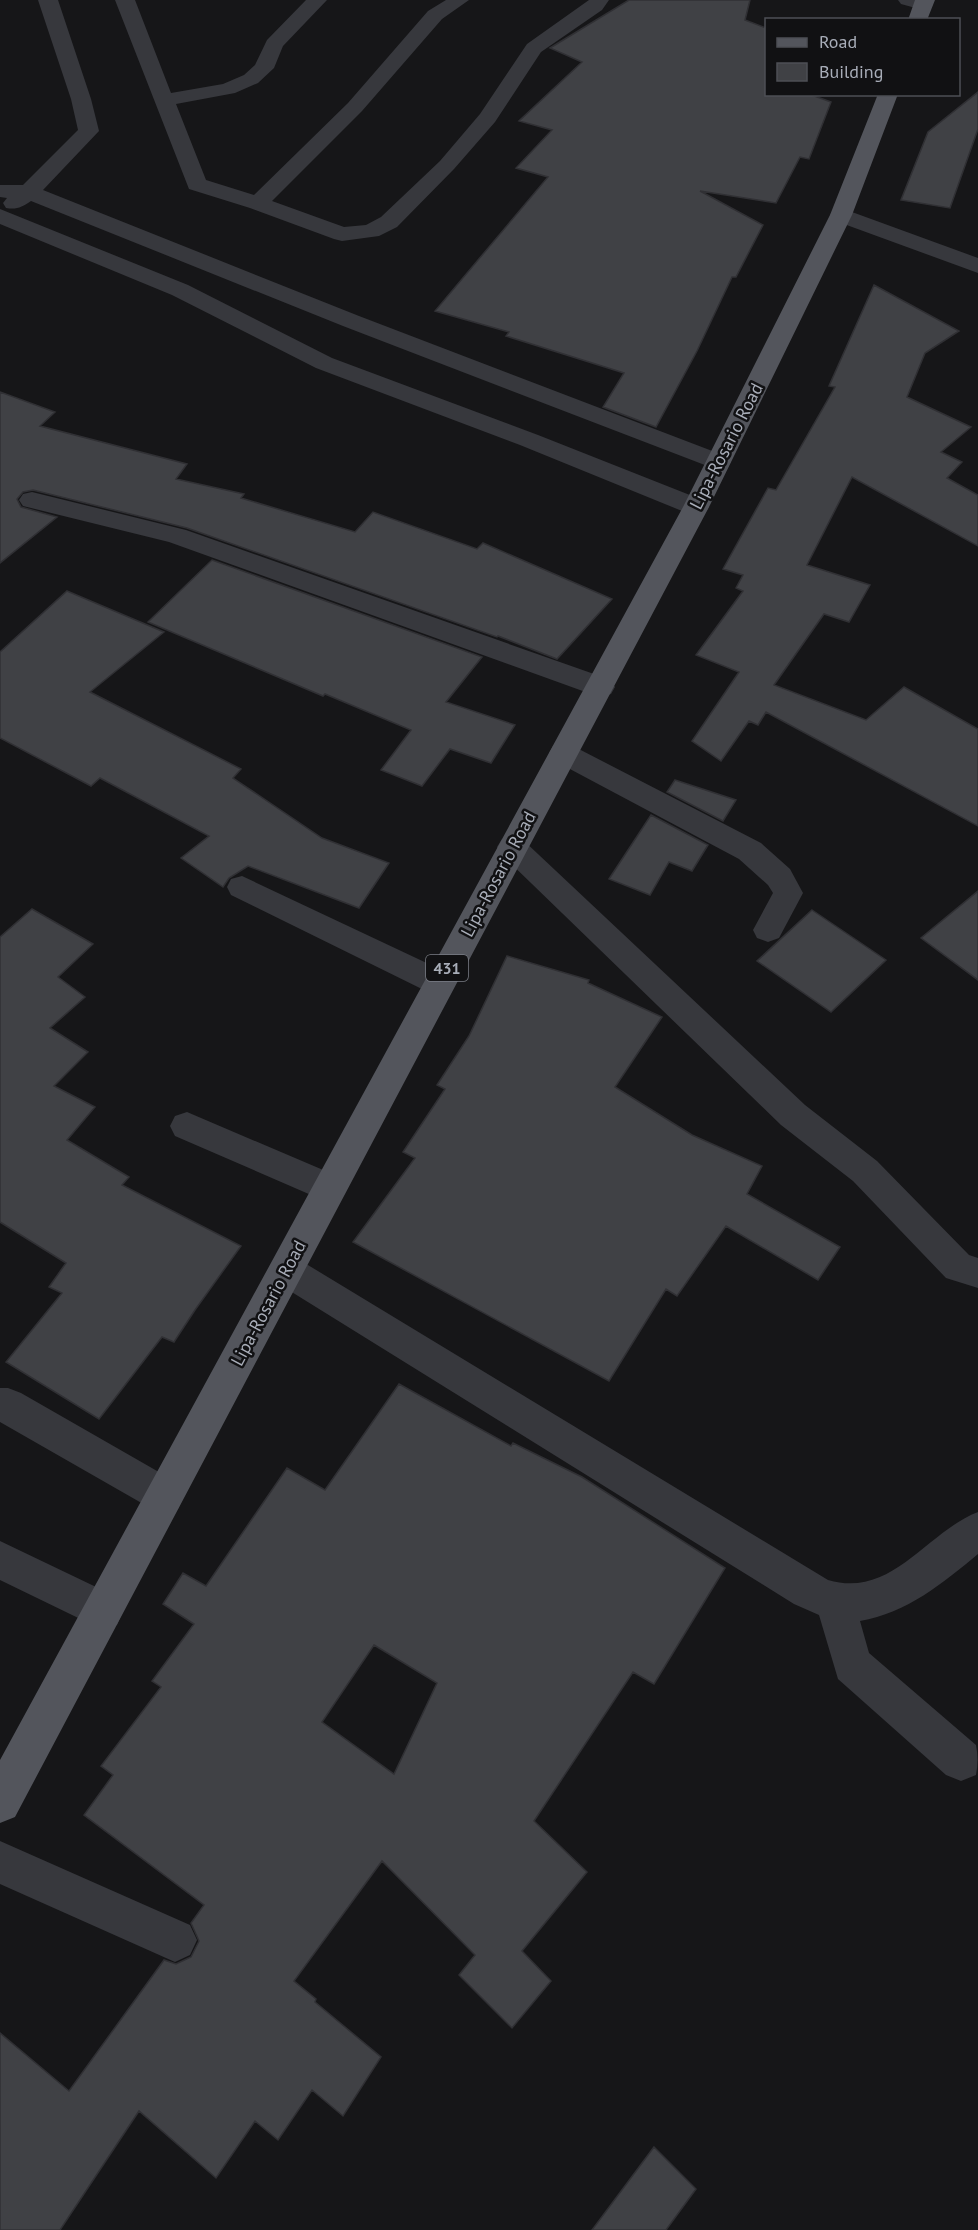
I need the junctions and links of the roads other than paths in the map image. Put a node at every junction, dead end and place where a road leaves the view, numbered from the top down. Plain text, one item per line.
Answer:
1 (48, 0) edge
2 (125, 0) edge
3 (317, 0) edge
4 (459, 0) edge
5 (598, 0) edge
6 (887, 96) edge
7 (164, 100) junction
8 (0, 191) edge
9 (29, 192) junction
10 (258, 203) junction
11 (0, 214) edge
12 (841, 215) junction
13 (978, 266) edge
14 (280, 293) junction
15 (243, 322) junction
16 (719, 462) junction
17 (32, 500) dead end
18 (696, 507) junction
19 (601, 687) junction
20 (563, 753) junction
21 (512, 847) junction
22 (242, 887) dead end
23 (768, 930) dead end
24 (440, 983) junction
25 (187, 1126) dead end
26 (330, 1188) junction
27 (286, 1270) junction
28 (978, 1273) edge
29 (0, 1405) edge
30 (165, 1496) junction
31 (978, 1530) edge
32 (0, 1560) edge
33 (835, 1602) junction
34 (103, 1611) junction
35 (961, 1760) dead end
36 (0, 1802) edge
37 (0, 1862) edge
38 (175, 1940) dead end

1 - 9 street
2 - 7 street
3 - 7 street
4 - 10 street
5 - 10 street
6 - 12 main road, Lipa-Rosario Road / 431
7 - 10 street
8 - 9 street
9 - 11 street
9 - 14 street
11 - 15 street
12 - 13 street
12 - 16 main road, Lipa-Rosario Road / 431
14 - 15 street
14 - 16 street
15 - 18 street
16 - 18 main road, Lipa-Rosario Road / 431
17 - 19 street
18 - 19 main road, Lipa-Rosario Road / 431
19 - 20 main road, Lipa-Rosario Road / 431
20 - 21 main road, Lipa-Rosario Road / 431
20 - 23 street
21 - 24 main road, Lipa-Rosario Road / 431
21 - 28 street
22 - 24 street
24 - 26 main road, Lipa-Rosario Road / 431
25 - 26 street
26 - 27 main road, Lipa-Rosario Road / 431
27 - 30 main road, Lipa-Rosario Road / 431
27 - 33 street
29 - 30 street
30 - 34 main road, Lipa-Rosario Road / 431
31 - 33 street
32 - 34 street
33 - 35 street
34 - 36 main road, Lipa-Rosario Road / 431
37 - 38 street

